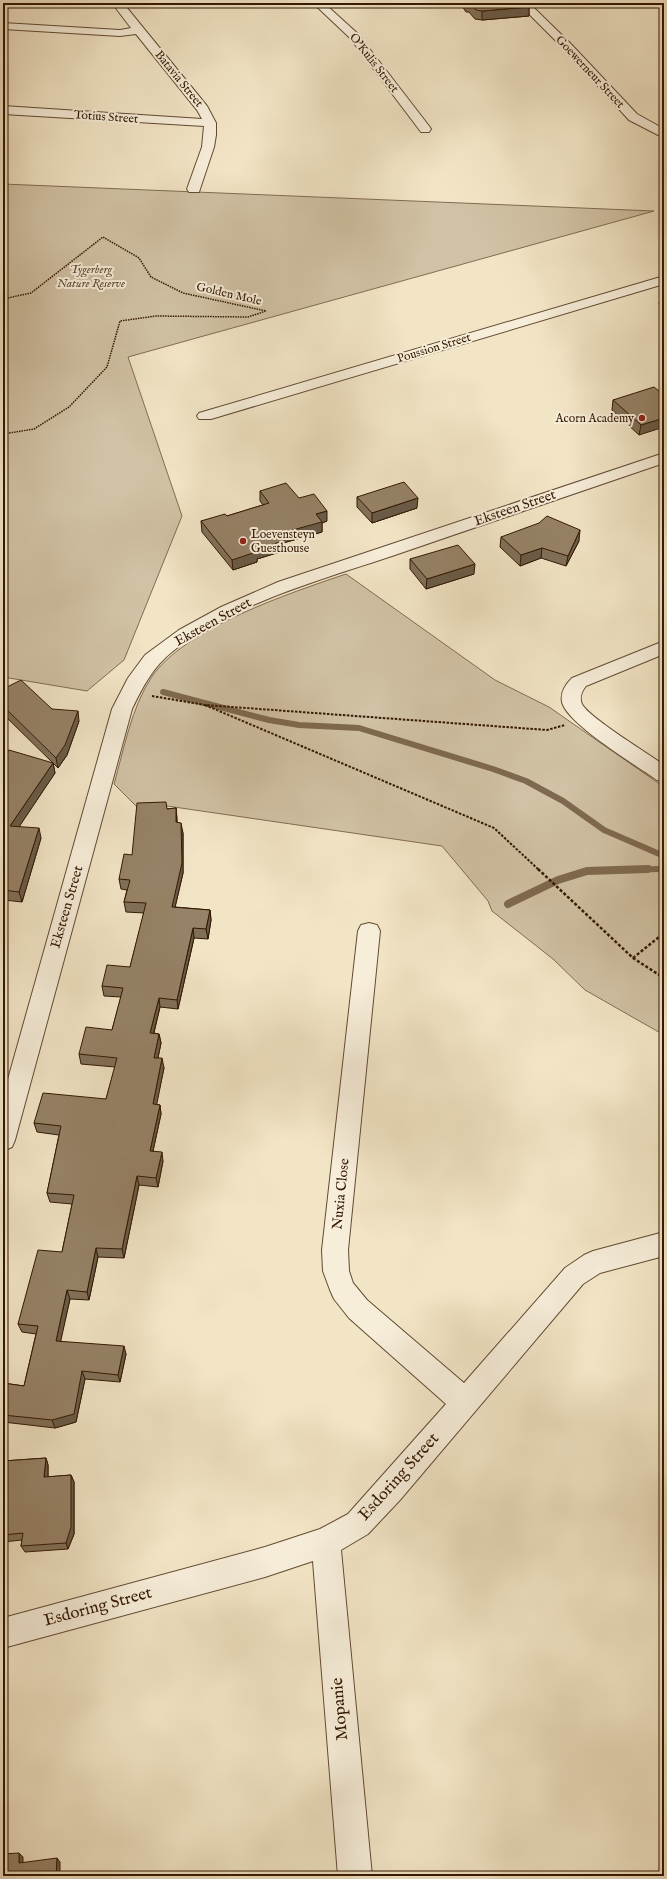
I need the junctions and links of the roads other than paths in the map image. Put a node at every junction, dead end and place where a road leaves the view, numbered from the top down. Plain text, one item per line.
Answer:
1 (117, 3) edge
2 (318, 3) edge
3 (522, 3) edge
4 (3, 26) edge
5 (139, 30) junction
6 (3, 110) edge
7 (210, 124) junction
8 (426, 129) dead end
9 (664, 134) edge
10 (194, 189) dead end
11 (664, 280) edge
12 (205, 416) dead end
13 (664, 458) edge
14 (664, 647) edge
15 (664, 775) edge
16 (369, 931) dead end
17 (3, 1140) edge
18 (664, 1244) edge
19 (465, 1402) junction
20 (326, 1542) junction
21 (3, 1633) edge
22 (355, 1876) edge

1 - 5 street, Batavia Street
2 - 8 street, O'Kulis Street
3 - 9 street, Goewerneur Street
4 - 5 street
5 - 7 street, Batavia Street
6 - 7 street, Totius Street
7 - 10 street, Batavia Street
11 - 12 street, Poussion Street
13 - 17 street, Eksteen Street
14 - 15 street
16 - 19 street, Nuxia Close
18 - 19 street, Esdoring Street
19 - 20 street, Esdoring Street
20 - 21 street, Esdoring Street
20 - 22 street, Mopanie

